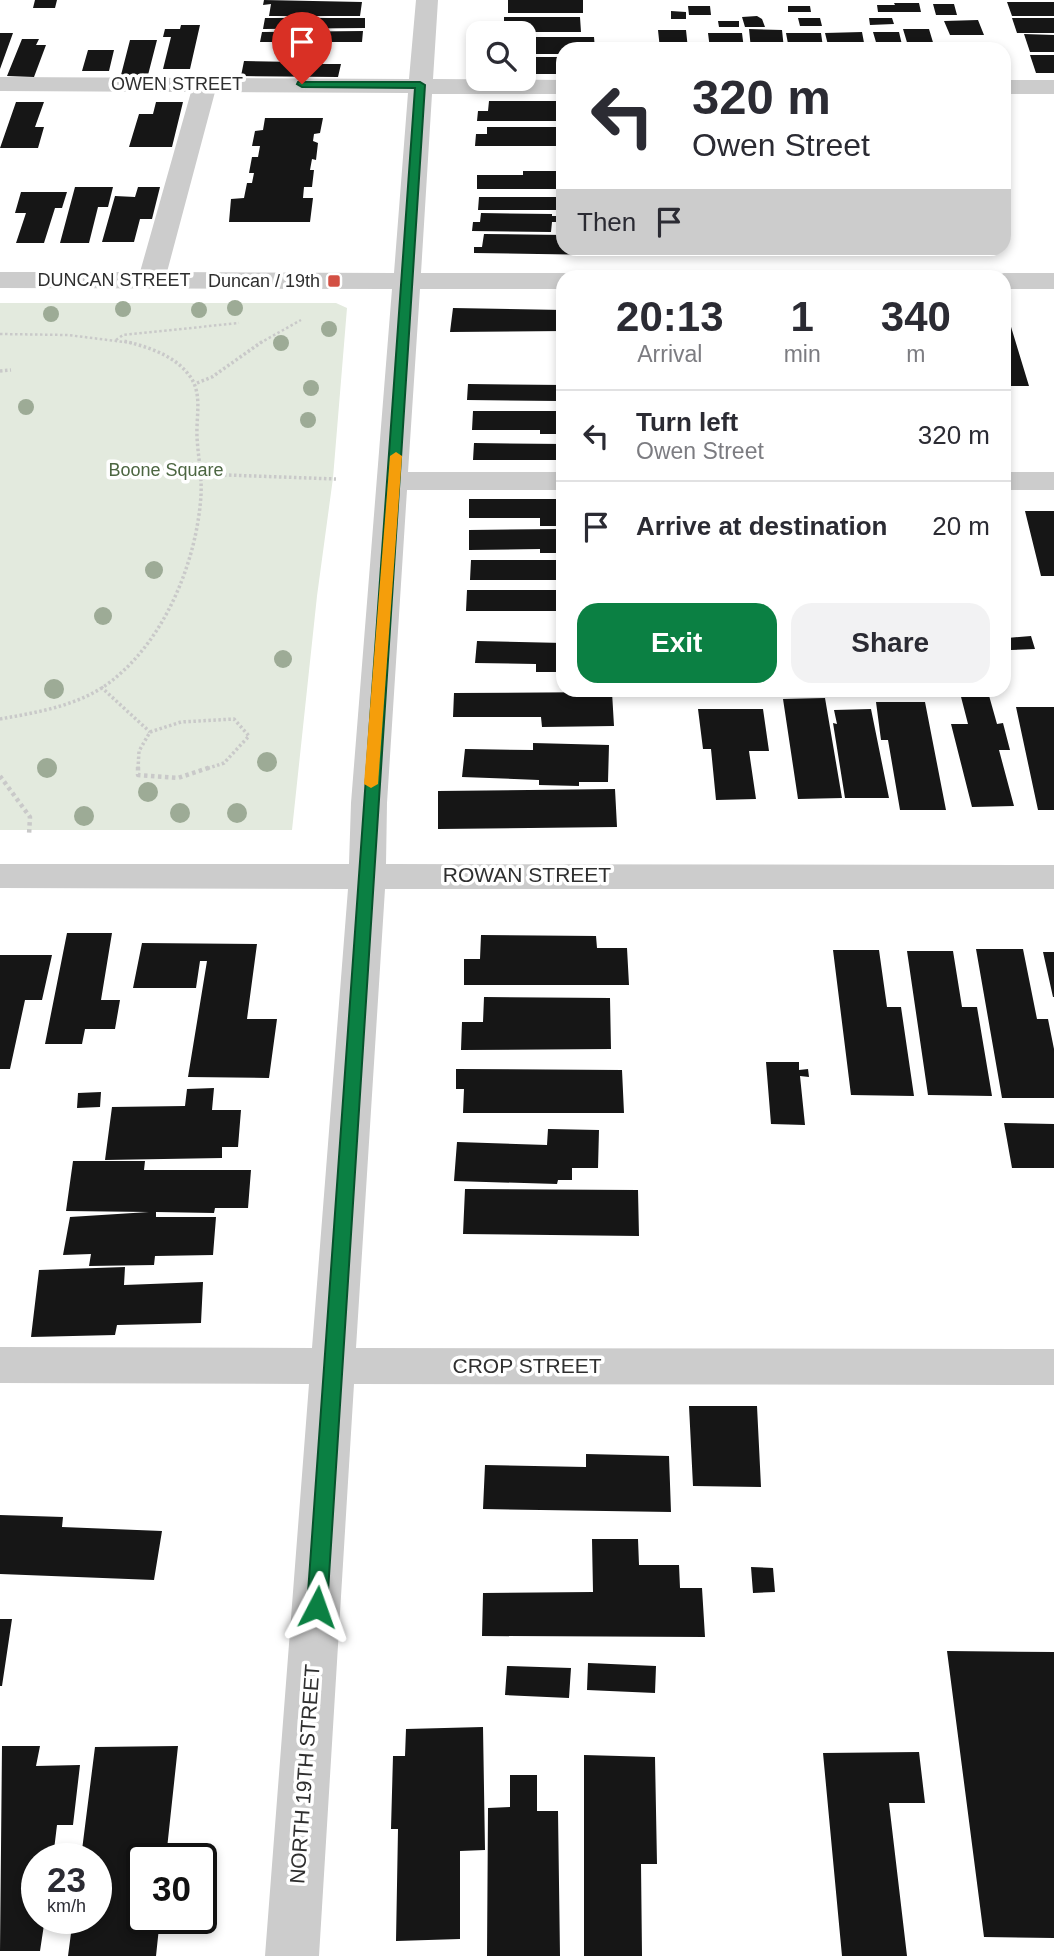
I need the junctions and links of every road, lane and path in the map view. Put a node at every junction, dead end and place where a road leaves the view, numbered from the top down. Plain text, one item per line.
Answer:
1 (427, 0) edge
2 (0, 84) edge
3 (205, 84) junction
4 (420, 85) junction
5 (556, 87) edge
6 (1011, 87) edge
7 (1054, 87) edge
8 (0, 280) edge
9 (151, 280) junction
10 (408, 281) junction
11 (556, 281) edge
12 (1011, 281) edge
13 (1054, 281) edge
14 (296, 317) dead end
15 (243, 322) dead end
16 (0, 334) edge
17 (116, 340) junction
18 (11, 370) dead end
19 (0, 371) edge
20 (197, 383) junction
21 (199, 474) junction
22 (336, 480) dead end
23 (395, 481) junction
24 (556, 481) edge
25 (1011, 481) edge
26 (1054, 481) edge
27 (101, 687) junction
28 (0, 719) edge
29 (150, 732) junction
30 (0, 776) edge
31 (29, 838) dead end
32 (368, 875) junction
33 (0, 876) edge
34 (1054, 877) edge
35 (0, 1365) edge
36 (334, 1365) junction
37 (1054, 1367) edge
38 (292, 1956) edge

1 - 4 street, NORTH 19TH STREET
2 - 3 street, OWEN STREET
3 - 4 street, OWEN STREET
3 - 9 street
4 - 5 street, OWEN STREET
4 - 10 street, NORTH 19TH STREET
6 - 7 street
8 - 9 street, DUNCAN STREET
9 - 10 street, DUNCAN STREET
10 - 11 street, DUNCAN STREET
10 - 23 street, NORTH 19TH STREET
12 - 13 street
14 - 20 path
15 - 17 path
16 - 17 path
17 - 20 path
18 - 19 path
20 - 21 path
21 - 22 path
21 - 27 path
23 - 24 street
23 - 32 street, NORTH 19TH STREET
25 - 26 street
27 - 28 path
27 - 29 path
29 - 29 path
30 - 31 path
32 - 33 street, ROWAN STREET
32 - 34 street, ROWAN STREET
32 - 36 street, NORTH 19TH STREET
35 - 36 street, CROP STREET
36 - 37 street, CROP STREET
36 - 38 street, NORTH 19TH STREET

